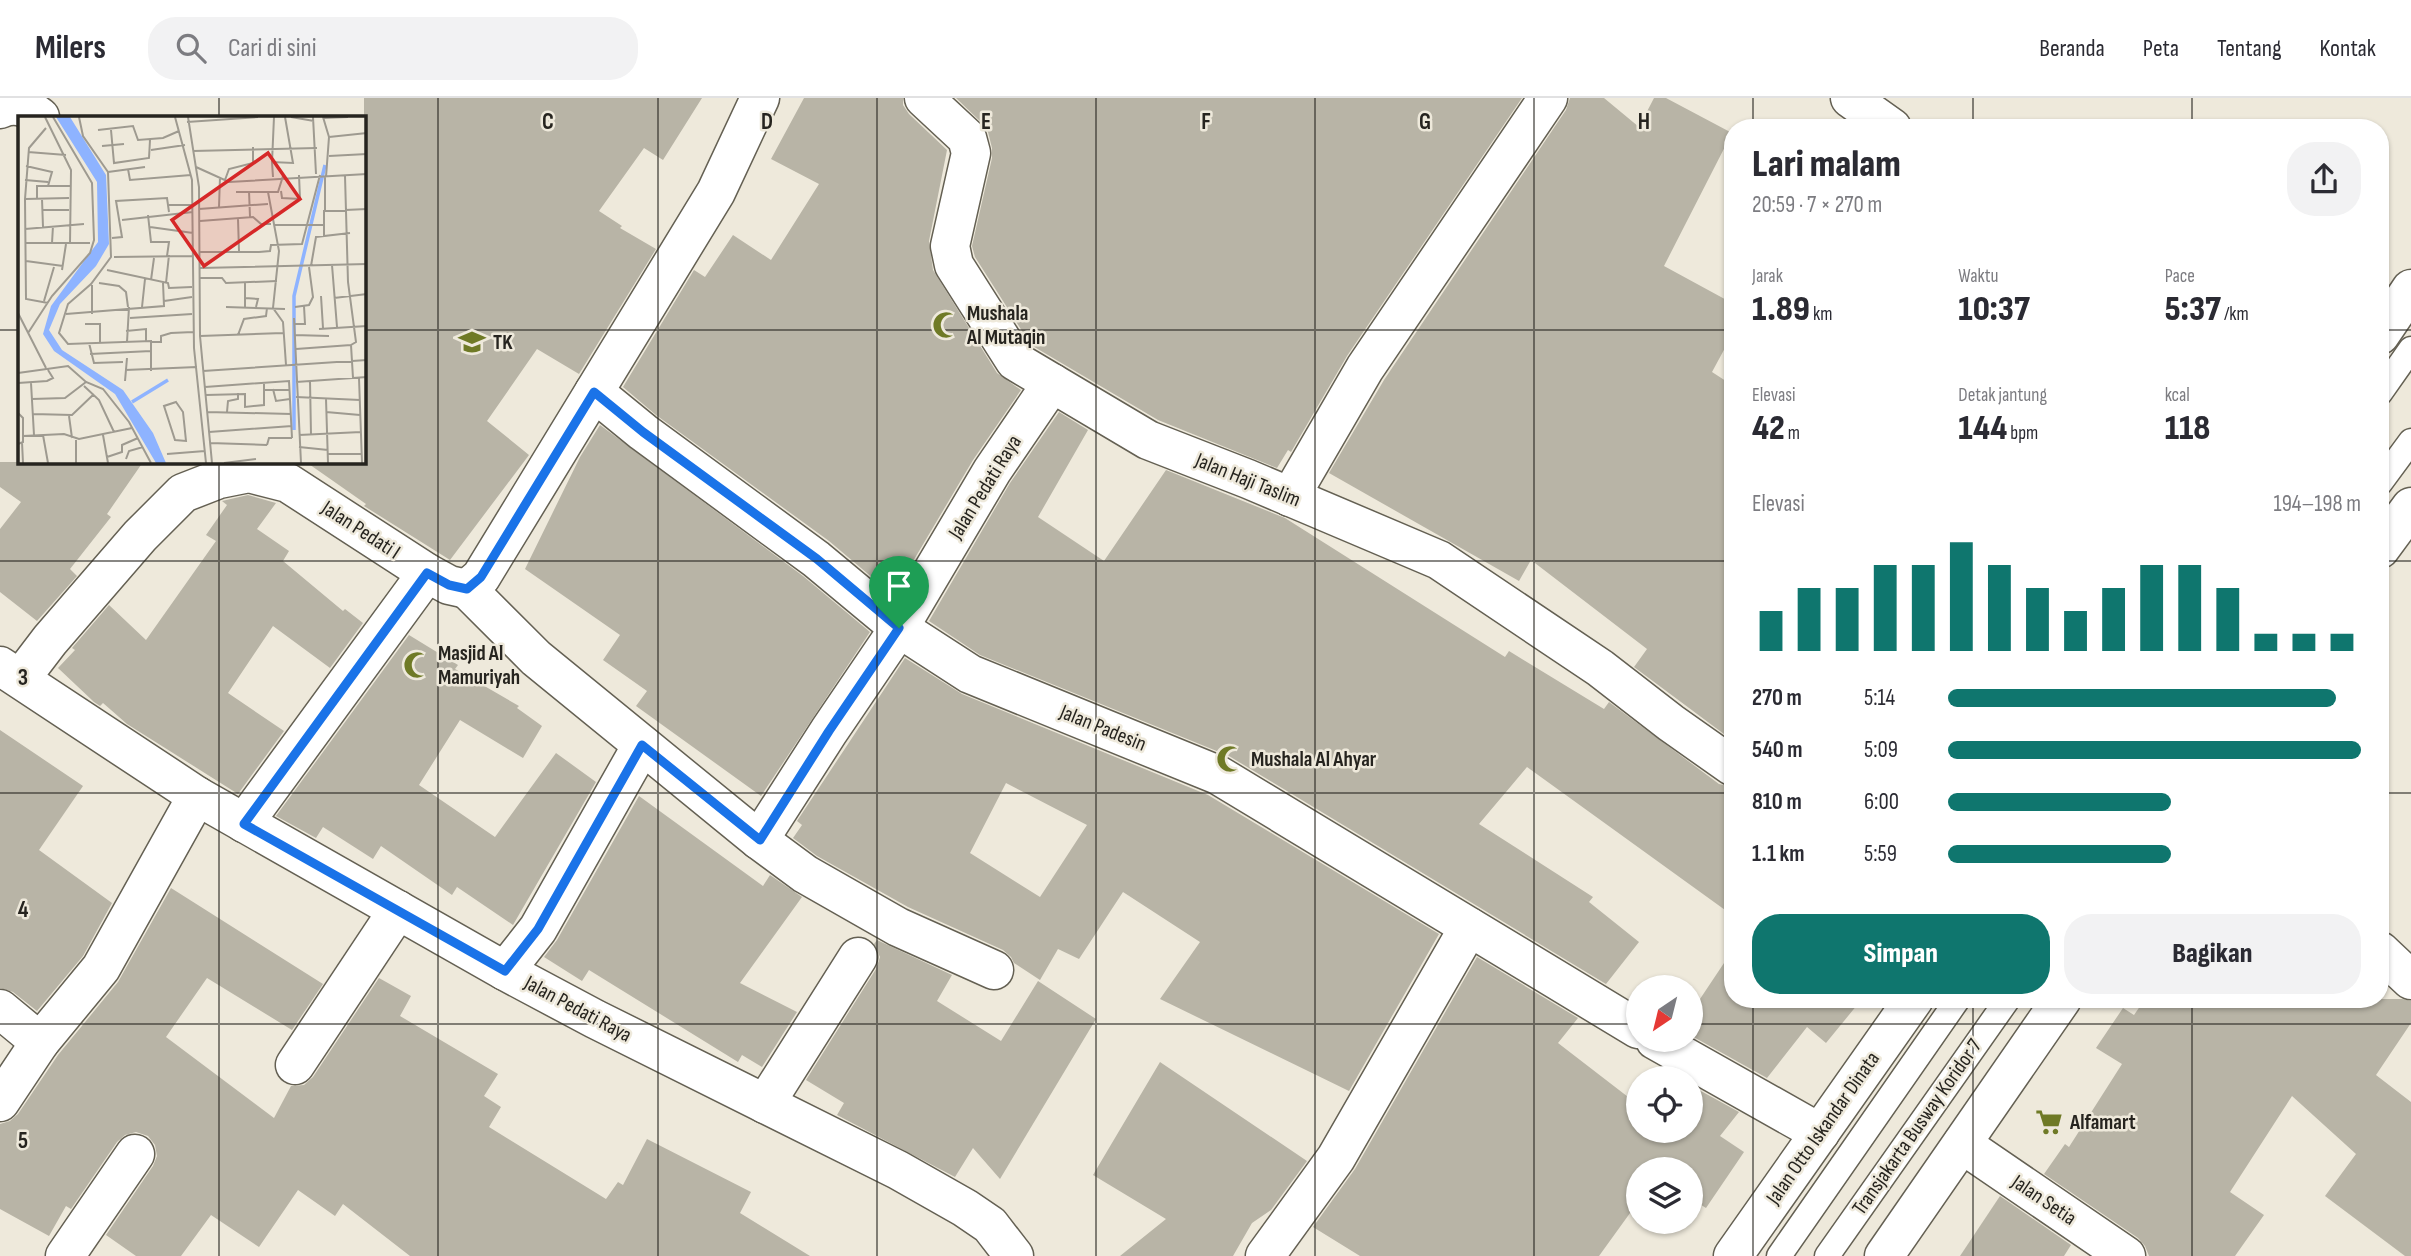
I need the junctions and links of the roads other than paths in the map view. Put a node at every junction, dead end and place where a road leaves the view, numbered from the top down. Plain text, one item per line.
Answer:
1 (760, 98) edge
2 (1548, 98) edge
3 (1850, 98) edge
4 (939, 103) edge
5 (0, 109) edge
6 (39, 116) edge
7 (1879, 119) edge
8 (2411, 289) edge
9 (2389, 322) edge
10 (2411, 349) edge
11 (2389, 380) edge
12 (1052, 383) junction
13 (594, 392) junction
14 (2411, 441) edge
15 (223, 470) edge
16 (2389, 471) edge
17 (1290, 497) junction
18 (2411, 507) edge
19 (2389, 538) edge
20 (427, 573) junction
21 (467, 589) junction
22 (899, 628) junction
23 (10, 672) edge
24 (642, 745) junction
25 (1724, 760) edge
26 (197, 796) junction
27 (244, 824) junction
28 (760, 840) junction
29 (398, 910) junction
30 (1469, 927) junction
31 (858, 957) dead end
32 (2389, 959) edge
33 (994, 970) dead end
34 (505, 971) junction
35 (2411, 980) edge
36 (1908, 1008) edge
37 (1952, 1008) edge
38 (2002, 1008) edge
39 (2056, 1008) edge
40 (0, 1009) edge
41 (1626, 1022) edge
42 (40, 1042) junction
43 (1676, 1052) edge
44 (295, 1065) dead end
45 (0, 1102) edge
46 (765, 1104) junction
47 (1820, 1133) junction
48 (1962, 1144) junction
49 (135, 1154) dead end
50 (65, 1256) edge
51 (1014, 1256) edge
52 (1265, 1256) edge
53 (1733, 1256) edge
54 (1779, 1256) edge
55 (1827, 1256) edge
56 (1884, 1256) edge
57 (2126, 1256) edge

1 - 13 street
2 - 17 street
3 - 7 street
4 - 12 street, Jalan Haji Taslim
5 - 6 street
8 - 9 street
10 - 11 lane
12 - 17 street, Jalan Haji Taslim
12 - 22 street, Jalan Pedati Raya
13 - 21 street
13 - 22 street, Jalan Padesin
14 - 16 lane
15 - 20 street, Jalan Pedati I
15 - 23 street, Jalan Pedati I
17 - 25 street, Jalan Haji Taslim
18 - 19 street
20 - 21 street, Jalan Pedati I
20 - 27 street
21 - 24 street
22 - 28 street, Jalan Pedati Raya
22 - 30 street, Jalan Padesin
23 - 26 street, Jalan Pedati Raya
24 - 28 street
24 - 34 street
26 - 27 street, Jalan Pedati Raya
26 - 42 street
27 - 29 street, Jalan Pedati Raya
28 - 33 street
29 - 34 street, Jalan Pedati Raya
29 - 44 street
30 - 41 street, Jalan Padesin
30 - 52 street
31 - 46 street
32 - 35 street
34 - 46 street, Jalan Pedati Raya
36 - 47 street, Jalan Otto Iskandar Dinata
37 - 54 lane, Transjakarta Busway Koridor 7
38 - 55 lane, Transjakarta Busway Koridor 7
39 - 48 street
40 - 42 street
42 - 45 street
43 - 47 street
46 - 51 street, Jalan Pedati Raya
47 - 53 street, Jalan Otto Iskandar Dinata
48 - 56 street
48 - 57 street, Jalan Setia
49 - 50 street

